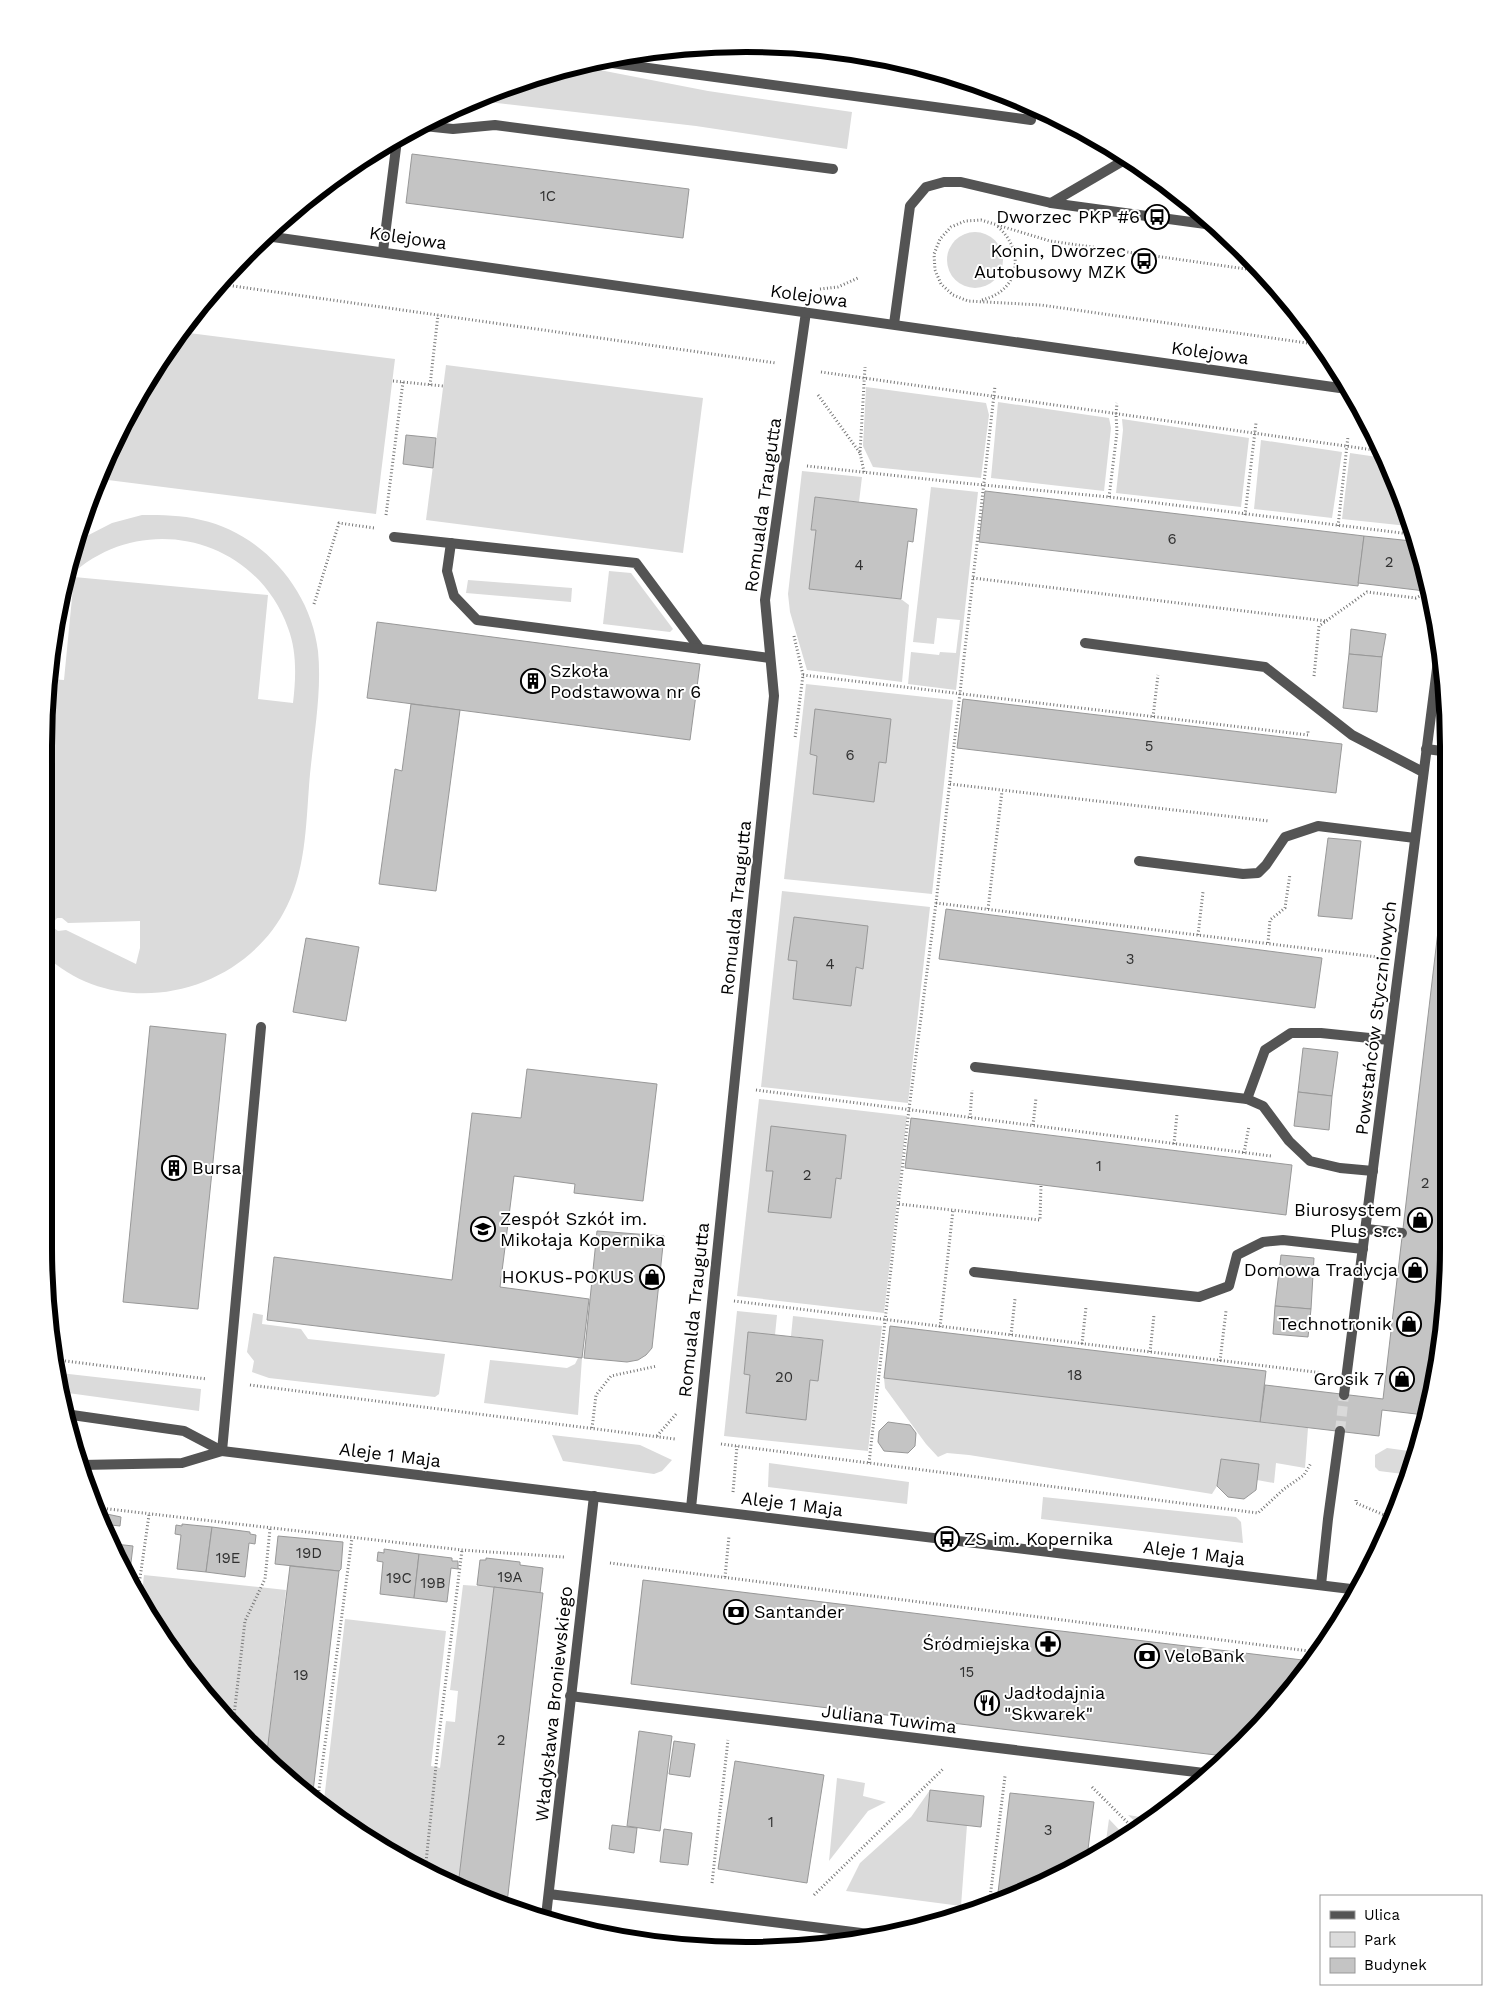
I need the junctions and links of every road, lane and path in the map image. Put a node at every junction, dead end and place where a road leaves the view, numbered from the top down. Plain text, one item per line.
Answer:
1 (621, 64) edge
2 (1031, 120) dead end
3 (433, 127) edge
4 (396, 147) edge
5 (1121, 162) edge
6 (833, 169) dead end
7 (1051, 203) junction
8 (981, 220) junction
9 (1201, 223) edge
10 (276, 237) edge
11 (383, 251) junction
12 (1249, 269) edge
13 (968, 301) junction
14 (806, 312) junction
15 (438, 315) dead end
16 (894, 324) junction
17 (1309, 342) edge
18 (865, 367) dead end
19 (393, 381) dead end
20 (403, 382) junction
21 (430, 385) junction
22 (443, 386) dead end
23 (995, 386) dead end
24 (1340, 388) edge
25 (814, 391) dead end
26 (1117, 403) dead end
27 (1256, 423) dead end
28 (1348, 436) dead end
29 (860, 453) junction
30 (797, 464) dead end
31 (864, 472) junction
32 (984, 485) junction
33 (1109, 497) junction
34 (1245, 515) junction
35 (385, 523) dead end
36 (1338, 526) junction
37 (375, 528) dead end
38 (1406, 534) edge
39 (394, 536) dead end
40 (451, 543) junction
41 (974, 578) junction
42 (1422, 595) edge
43 (314, 604) dead end
44 (1327, 621) junction
45 (792, 629) dead end
46 (1085, 643) dead end
47 (700, 649) junction
48 (1161, 653) junction
49 (770, 658) junction
50 (803, 676) junction
51 (1436, 676) edge
52 (960, 694) junction
53 (1311, 702) junction
54 (1153, 717) junction
55 (795, 738) dead end
56 (1426, 750) junction
57 (1440, 751) edge
58 (1423, 772) junction
59 (950, 784) junction
60 (1002, 790) junction
61 (1278, 822) dead end
62 (1294, 834) junction
63 (1415, 838) junction
64 (1139, 861) dead end
65 (1206, 869) junction
66 (936, 903) junction
67 (988, 909) junction
68 (1198, 935) junction
69 (1268, 943) junction
70 (1374, 957) dead end
71 (261, 1027) dead end
72 (1389, 1040) junction
73 (975, 1067) joint
74 (1038, 1074) junction
75 (753, 1090) dead end
76 (1179, 1091) junction
77 (1247, 1099) junction
78 (909, 1110) junction
79 (970, 1118) junction
80 (1033, 1125) junction
81 (1174, 1144) junction
82 (1310, 1161) junction
83 (1373, 1171) junction
84 (1041, 1184) dead end
85 (900, 1204) junction
86 (953, 1210) junction
87 (1366, 1229) junction
88 (1402, 1233) dead end
89 (1363, 1249) junction
90 (974, 1272) dead end
91 (1017, 1276) junction
92 (1088, 1284) junction
93 (1229, 1286) junction
94 (1156, 1292) junction
95 (728, 1301) dead end
96 (886, 1320) junction
97 (940, 1326) junction
98 (1010, 1335) junction
99 (1082, 1344) junction
100 (1150, 1352) junction
101 (62, 1360) edge
102 (1220, 1361) junction
103 (657, 1366) dead end
104 (1347, 1376) junction
105 (229, 1382) junction
106 (1344, 1395) tunnel mouth
107 (73, 1415) edge
108 (592, 1428) junction
109 (1340, 1432) tunnel mouth
110 (678, 1439) dead end
111 (720, 1444) dead end
112 (736, 1446) junction
113 (222, 1451) junction
114 (1312, 1461) dead end
115 (869, 1463) junction
116 (87, 1465) edge
117 (734, 1483) dead end
118 (594, 1496) junction
119 (1356, 1503) dead end
120 (103, 1508) edge
121 (691, 1508) junction
122 (148, 1515) junction
123 (1386, 1516) edge
124 (270, 1529) junction
125 (352, 1538) junction
126 (462, 1550) junction
127 (728, 1552) dead end
128 (558, 1556) dead end
129 (612, 1564) dead end
130 (725, 1577) junction
131 (139, 1584) edge
132 (1321, 1585) junction
133 (1351, 1589) edge
134 (1310, 1651) edge
135 (570, 1696) junction
136 (234, 1716) edge
137 (728, 1740) dead end
138 (944, 1768) dead end
139 (1200, 1773) edge
140 (1005, 1776) dead end
141 (1092, 1787) dead end
142 (318, 1794) edge
143 (1131, 1826) edge
144 (426, 1864) edge
145 (712, 1883) dead end
146 (549, 1894) junction
147 (814, 1895) dead end
148 (990, 1898) edge
149 (546, 1913) edge
150 (860, 1933) edge

1 - 2 street
3 - 6 street
4 - 11 street
5 - 7 street
7 - 9 street
7 - 16 street
8 - 12 path
8 - 13 path
8 - 13 path
10 - 11 street, Kolejowa
11 - 14 street, Kolejowa
13 - 17 path
14 - 16 street, Kolejowa
14 - 49 street, Romualda Traugutta
15 - 21 path
16 - 24 street, Kolejowa
18 - 29 path
19 - 20 path
20 - 21 path
20 - 35 path
21 - 22 path
23 - 32 path
25 - 29 path
26 - 33 path
27 - 34 path
28 - 36 path
29 - 31 path
30 - 31 path
31 - 32 path
32 - 33 path
32 - 41 path
33 - 34 path
34 - 36 path
36 - 38 path
37 - 43 path
39 - 40 street
40 - 47 street
40 - 47 street
41 - 44 path
41 - 52 path
42 - 44 path
44 - 53 path
45 - 50 path
46 - 48 street
47 - 49 street
48 - 53 street
48 - 54 path
49 - 121 street, Romualda Traugutta
50 - 52 path
50 - 55 path
51 - 56 street, Powstańców Styczniowych
52 - 54 path
52 - 59 path
53 - 54 path
53 - 58 street
56 - 57 street
56 - 58 street, Powstańców Styczniowych
58 - 63 street, Powstańców Styczniowych
59 - 60 path
59 - 66 path
60 - 61 path
60 - 67 path
62 - 63 street
62 - 65 street
62 - 69 path
63 - 72 street, Powstańców Styczniowych
64 - 65 street
65 - 68 path
66 - 67 path
66 - 78 path
67 - 68 path
68 - 69 path
69 - 70 path
71 - 105 street
72 - 77 street
72 - 83 street, Powstańców Styczniowych
73 - 74 street
73 - 79 path
74 - 76 street
74 - 80 path
75 - 78 path
76 - 77 street
76 - 81 path
77 - 82 street
78 - 79 path
78 - 85 path
79 - 80 path
80 - 81 path
81 - 82 path
82 - 83 street
83 - 87 street, Powstańców Styczniowych
84 - 86 path
85 - 86 path
85 - 96 path
86 - 97 path
87 - 88 street
87 - 89 street, Powstańców Styczniowych
89 - 93 street
89 - 104 street, Powstańców Styczniowych
90 - 91 street
91 - 92 street
91 - 98 path
92 - 94 street
92 - 99 path
93 - 94 street
93 - 102 path
94 - 100 path
95 - 96 path
96 - 97 path
96 - 115 path
97 - 98 path
98 - 99 path
99 - 100 path
100 - 102 path
101 - 105 path
102 - 104 path
103 - 108 path
104 - 106 street, Powstańców Styczniowych
105 - 108 path
105 - 113 street
107 - 113 street, Aleje 1 Maja
108 - 110 path
109 - 132 street
111 - 112 path
112 - 115 path
112 - 117 path
113 - 116 street, Aleje 1 Maja
113 - 118 street, Aleje 1 Maja
114 - 115 path
118 - 121 street, Aleje 1 Maja
118 - 135 street, Władysława Broniewskiego
119 - 123 path
120 - 122 path
121 - 132 street, Aleje 1 Maja
122 - 124 path
122 - 131 path
124 - 125 path
124 - 136 path
125 - 126 path
125 - 142 path
126 - 128 path
126 - 144 path
127 - 130 path
129 - 130 path
130 - 134 path
132 - 133 street, Aleje 1 Maja
135 - 139 street, Juliana Tuwima
135 - 146 street, Władysława Broniewskiego
137 - 145 path
138 - 147 path
140 - 148 path
141 - 143 path
146 - 149 street, Władysława Broniewskiego
146 - 150 street

